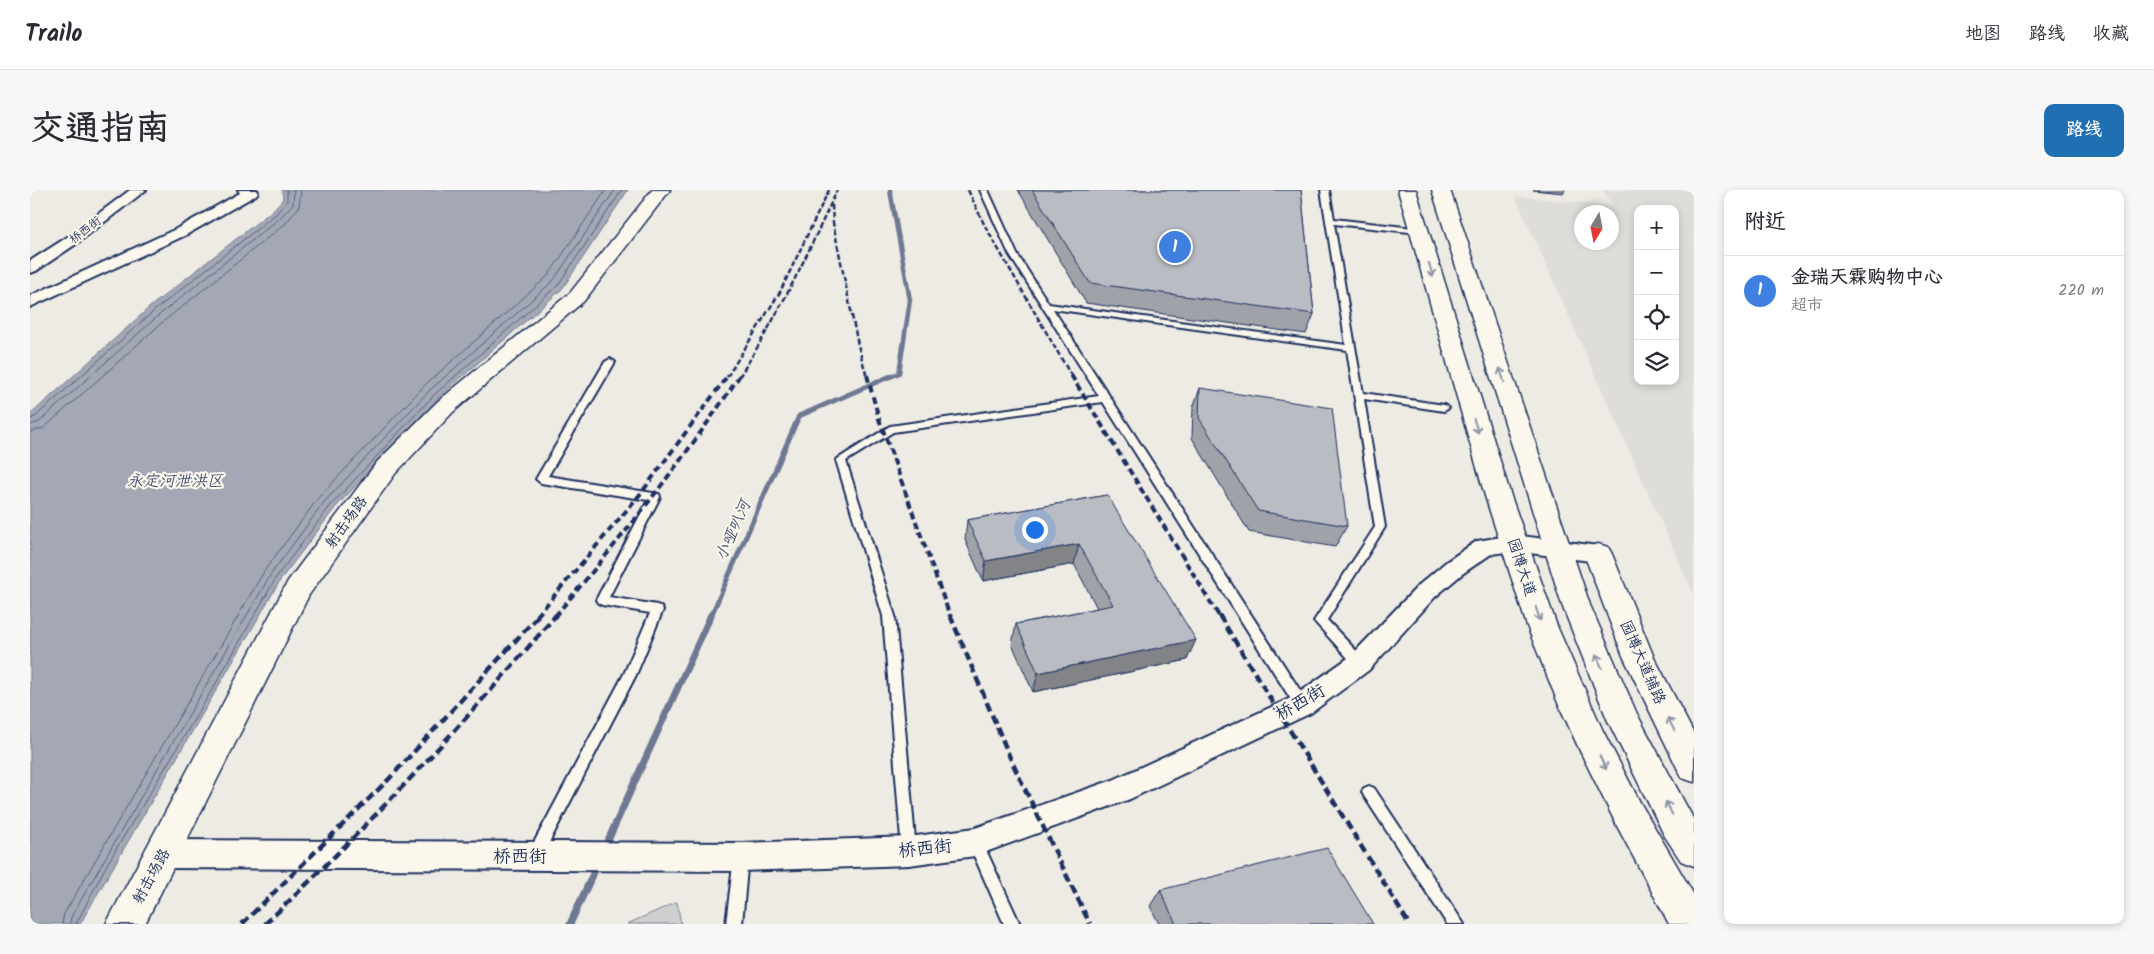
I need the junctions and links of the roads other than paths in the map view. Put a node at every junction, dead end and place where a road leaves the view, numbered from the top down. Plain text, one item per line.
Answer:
1 (139, 190) edge
2 (245, 190) edge
3 (661, 190) edge
4 (984, 190) edge
5 (1325, 190) edge
6 (1407, 190) edge
7 (1441, 190) edge
8 (1330, 221) junction
9 (1419, 231) junction
10 (30, 268) edge
11 (30, 302) edge
12 (1048, 306) junction
13 (1351, 348) junction
14 (610, 362) dead end
15 (1358, 395) junction
16 (1107, 398) junction
17 (1444, 408) dead end
18 (1491, 474) junction
19 (1537, 482) junction
20 (1514, 543) junction
21 (1556, 547) junction
22 (1598, 554) joint
23 (1360, 663) junction
24 (1302, 705) junction
25 (1694, 767) edge
26 (1369, 792) dead end
27 (975, 842) junction
28 (1694, 849) edge
29 (909, 851) junction
30 (163, 854) junction
31 (534, 857) junction
32 (741, 857) junction
33 (125, 924) edge
34 (734, 924) edge
35 (1012, 924) edge
36 (1456, 924) edge
37 (1690, 924) edge

1 - 10 street, 桥西街
2 - 11 street
3 - 30 main road, 射击场路
4 - 12 lane
5 - 8 lane
6 - 9 main road, 园博大道
19 -> 7 main road
8 - 9 lane
8 - 13 lane
9 -> 18 main road, 园博大道
12 - 13 lane
12 - 16 lane
13 - 15 lane
14 - 31 lane
15 - 17 lane
15 - 23 lane
16 - 24 lane
16 - 29 lane
18 - 19 main road
18 - 20 main road, 园博大道
19 - 21 main road
20 - 21 street, 桥西街
20 - 23 street, 桥西街
20 -> 37 main road, 园博大道
21 - 22 street, 桥西街
28 -> 21 main road
25 -> 22 main road, 园博大道辅路
23 - 24 street, 桥西街
24 - 27 street, 桥西街
26 - 36 lane
27 - 29 street, 桥西街
27 - 35 lane
29 - 32 street, 桥西街
30 - 31 street, 桥西街
30 - 33 main road, 射击场路
31 - 32 street, 桥西街
32 - 34 lane

